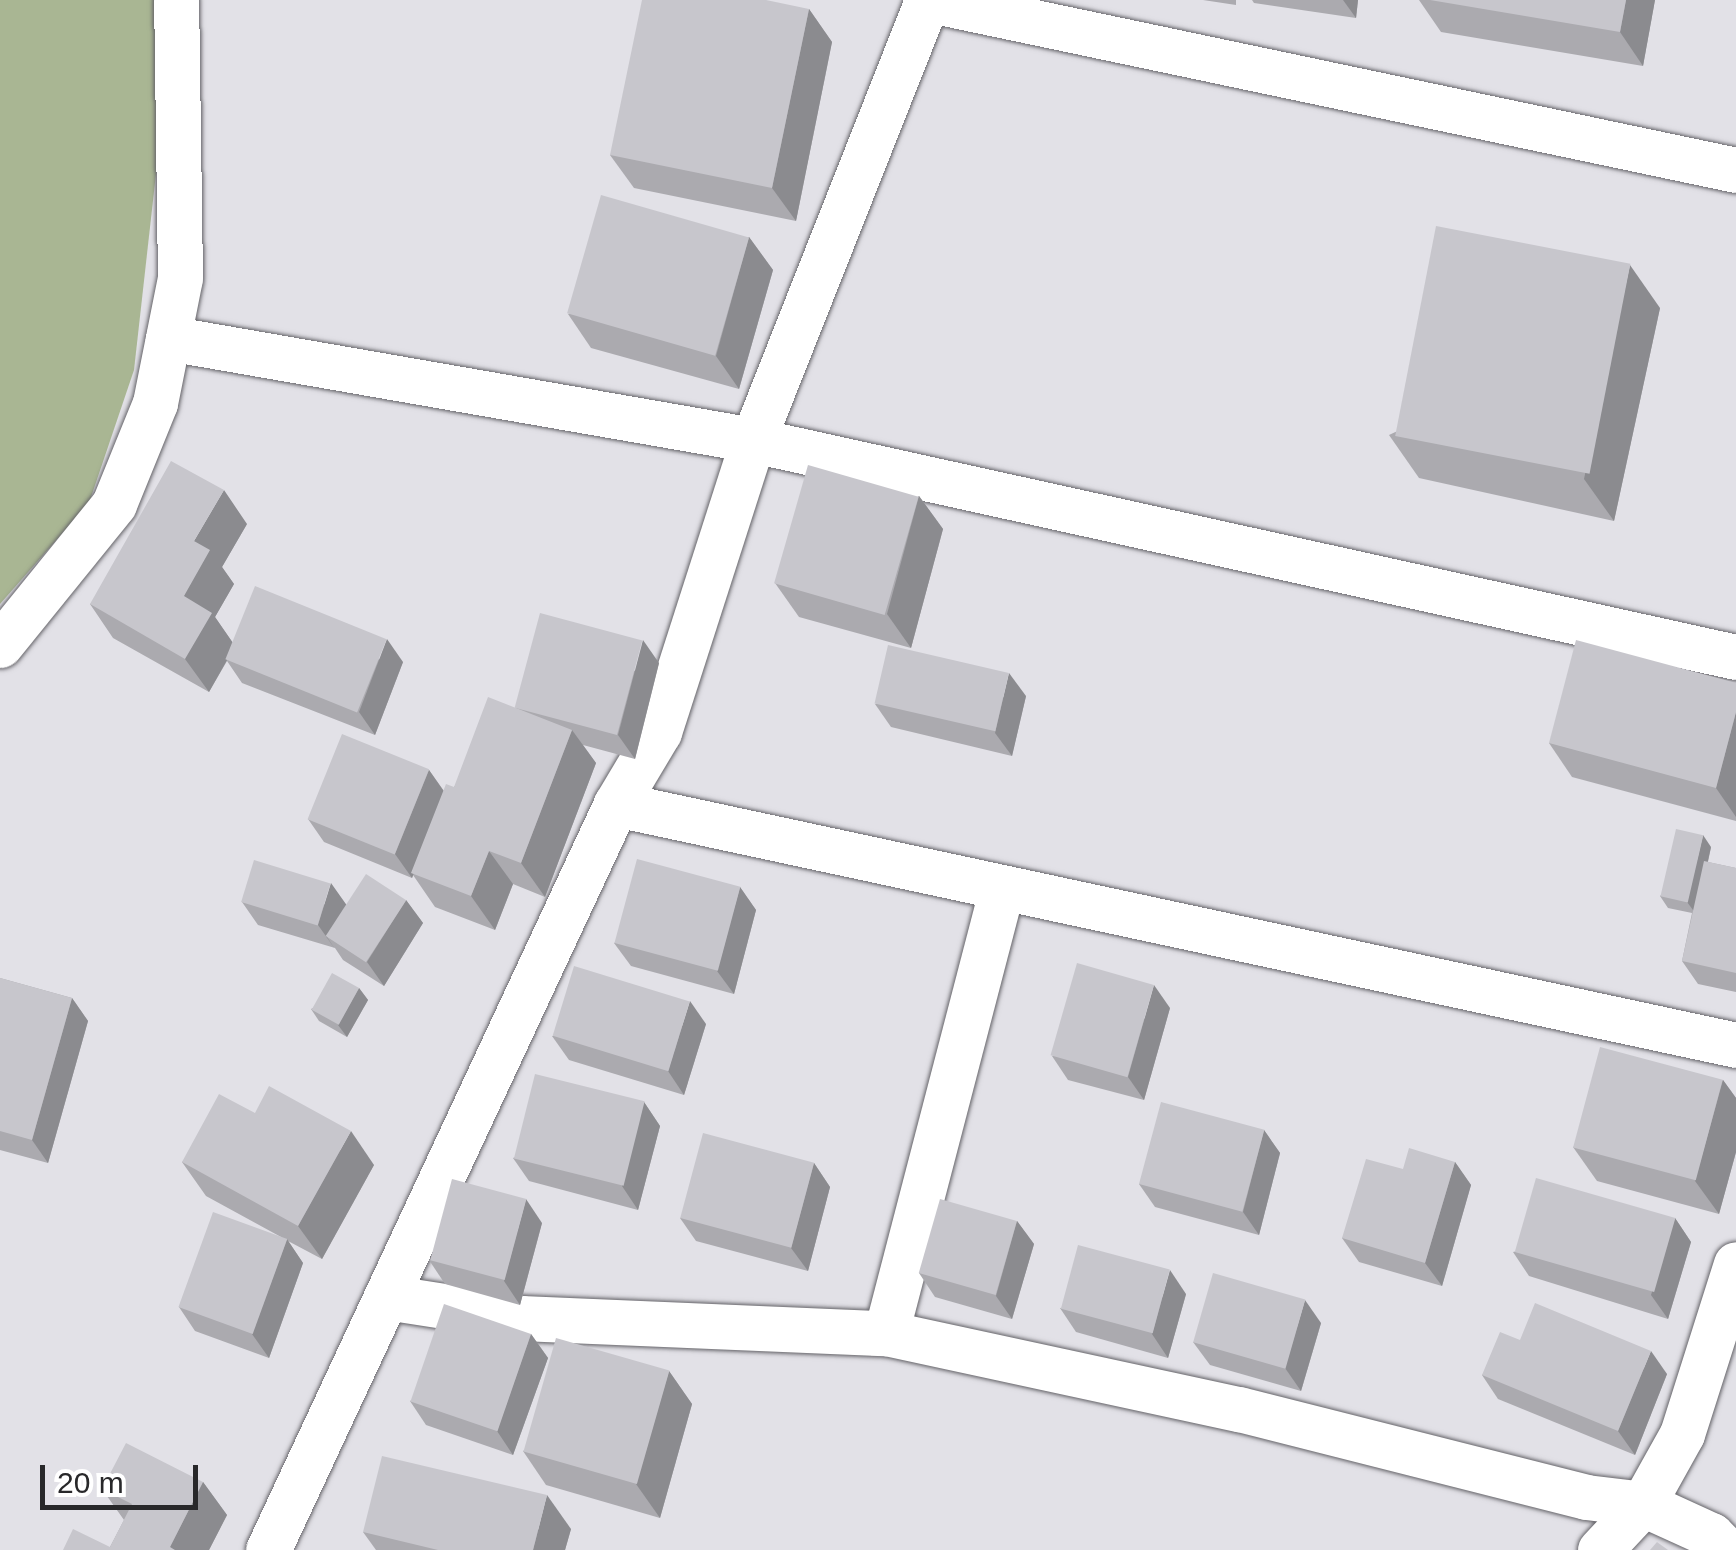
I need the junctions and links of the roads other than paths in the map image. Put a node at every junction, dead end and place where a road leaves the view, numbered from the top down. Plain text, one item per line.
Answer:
1 (176, 0) edge
2 (929, 0) edge
3 (1736, 170) edge
4 (168, 338) junction
5 (753, 440) junction
6 (0, 645) edge
7 (1736, 657) edge
8 (616, 804) junction
9 (1001, 891) junction
10 (1736, 1045) edge
11 (1736, 1264) edge
12 (386, 1298) junction
13 (886, 1333) junction
14 (1643, 1504) junction
15 (268, 1550) edge
16 (1600, 1550) edge
17 (1726, 1550) edge

1 - 4 street
2 - 3 street
2 - 5 street
4 - 5 street
4 - 6 street
5 - 7 street
5 - 8 street
8 - 9 street
8 - 12 street
9 - 10 street
9 - 13 street
11 - 14 street
12 - 13 street
12 - 15 street
13 - 14 street
14 - 16 street
14 - 17 street

